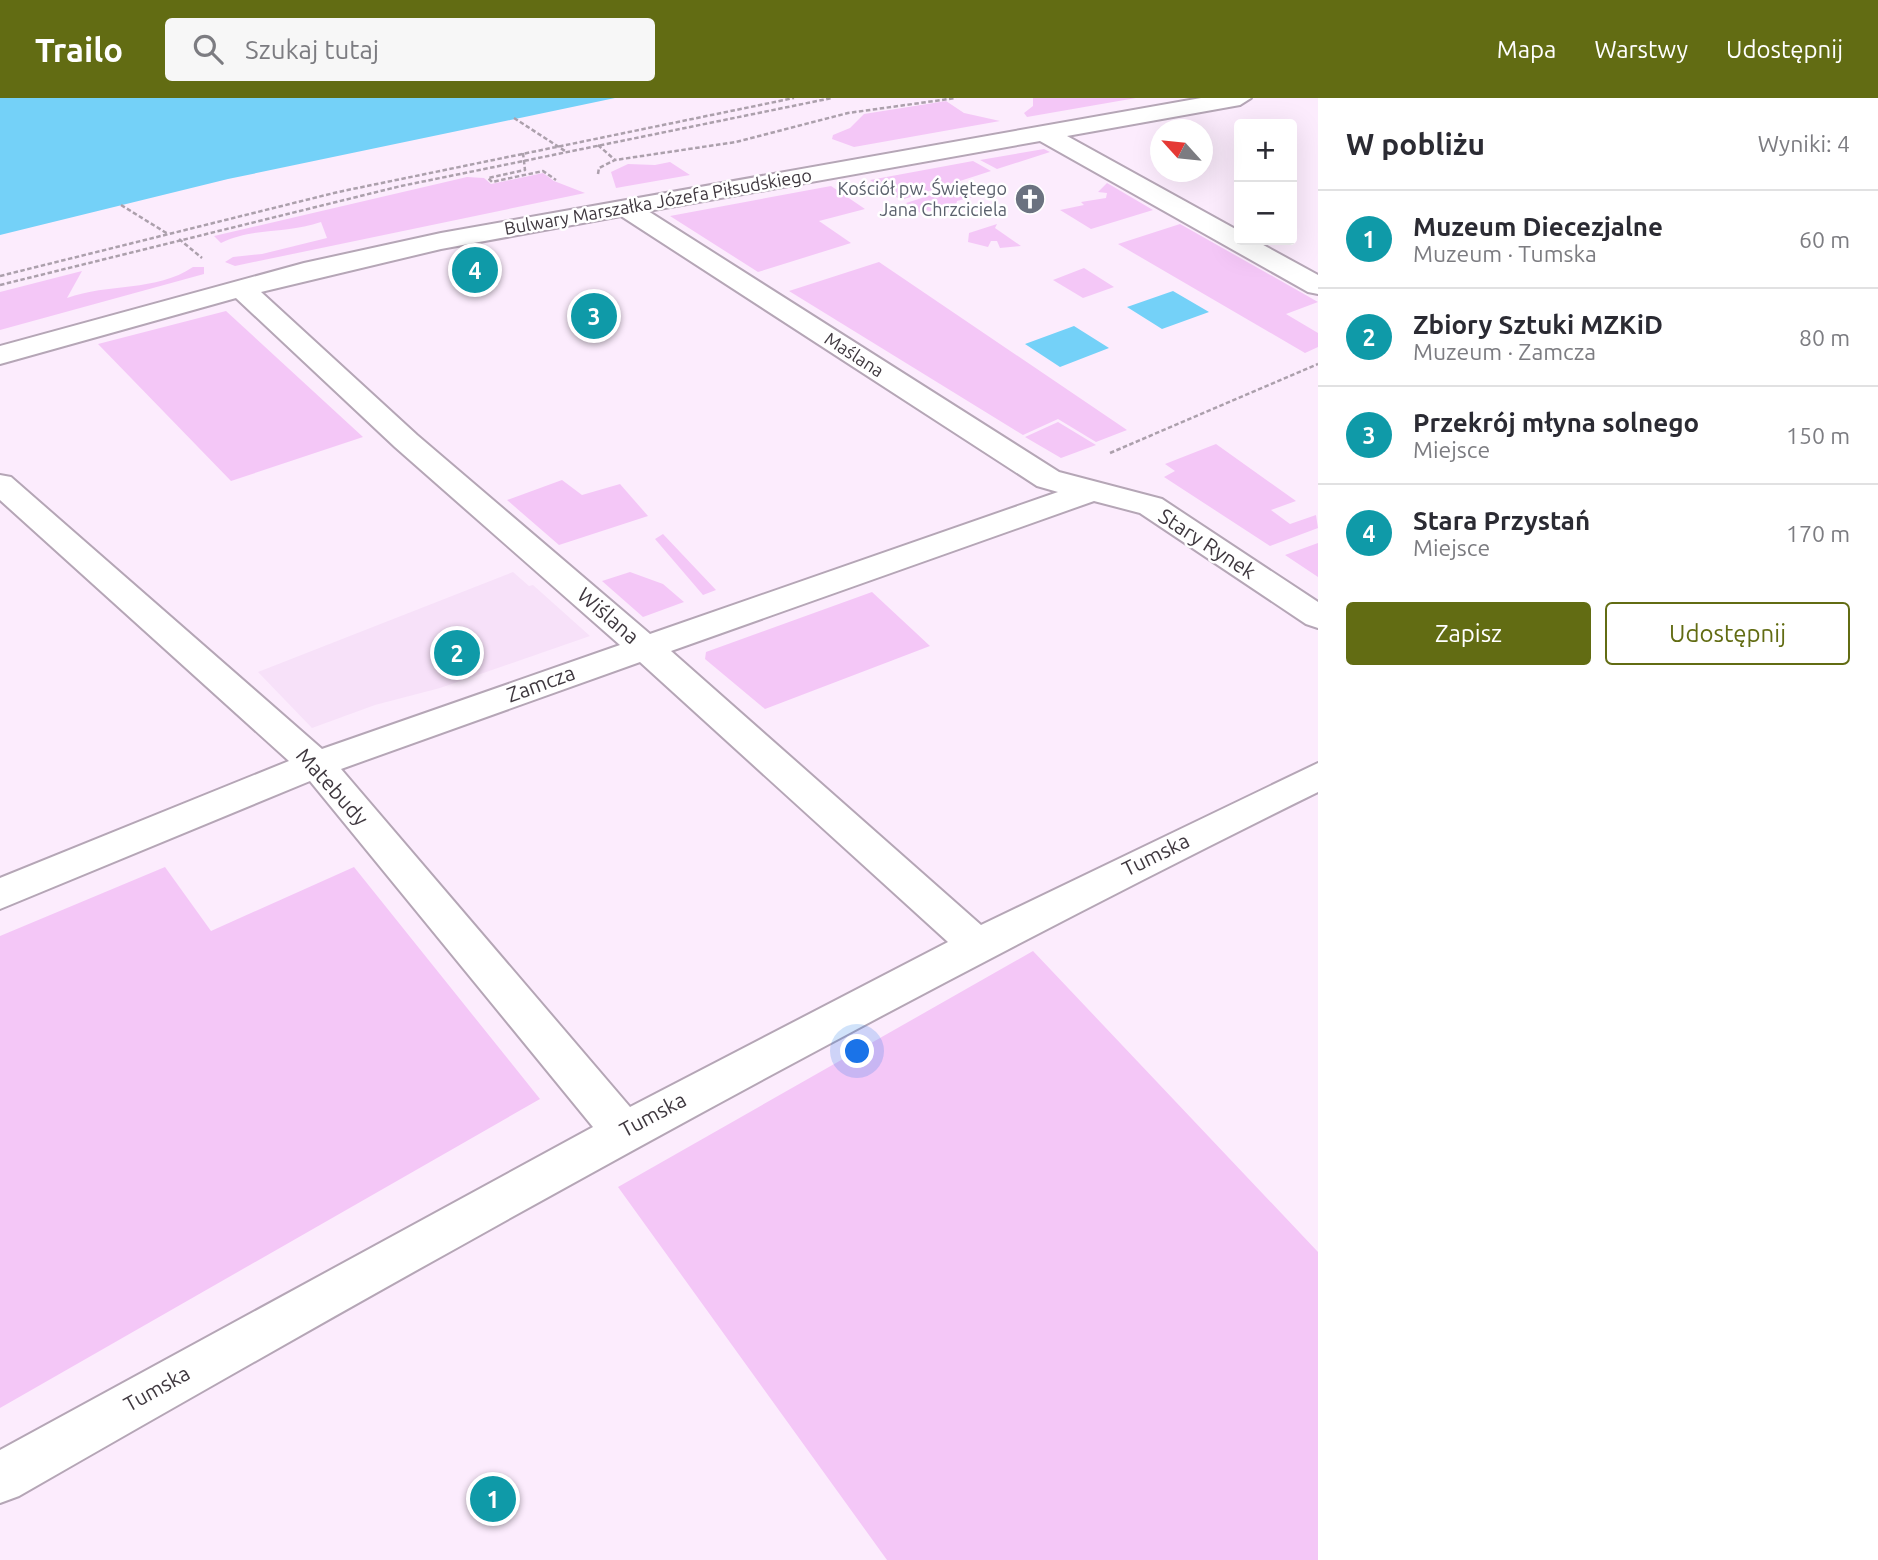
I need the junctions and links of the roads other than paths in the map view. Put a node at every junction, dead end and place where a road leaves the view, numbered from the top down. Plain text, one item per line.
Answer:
1 (1240, 98) edge
2 (1042, 132) junction
3 (624, 207) junction
4 (1318, 286) edge
5 (241, 288) junction
6 (0, 355) edge
7 (0, 484) edge
8 (1088, 492) junction
9 (1318, 617) edge
10 (645, 648) junction
11 (316, 764) junction
12 (1318, 776) edge
13 (0, 894) edge
14 (976, 944) junction
15 (622, 1131) junction
16 (0, 1478) edge

1 - 2 street, Bulwary Marszałka Józefa Piłsudskiego
2 - 3 street, Bulwary Marszałka Józefa Piłsudskiego
2 - 4 street
3 - 5 street, Bulwary Marszałka Józefa Piłsudskiego
3 - 8 street, Maślana
5 - 6 street, Bulwary Marszałka Józefa Piłsudskiego
5 - 10 street, Wiślana
7 - 11 street, Matebudy
8 - 9 street, Stary Rynek
8 - 10 street, Zamcza
10 - 11 street, Zamcza
10 - 14 street, Wiślana
11 - 13 street, Zamcza
11 - 15 street, Matebudy
12 - 14 street, Tumska
14 - 15 street, Tumska
15 - 16 street, Tumska

